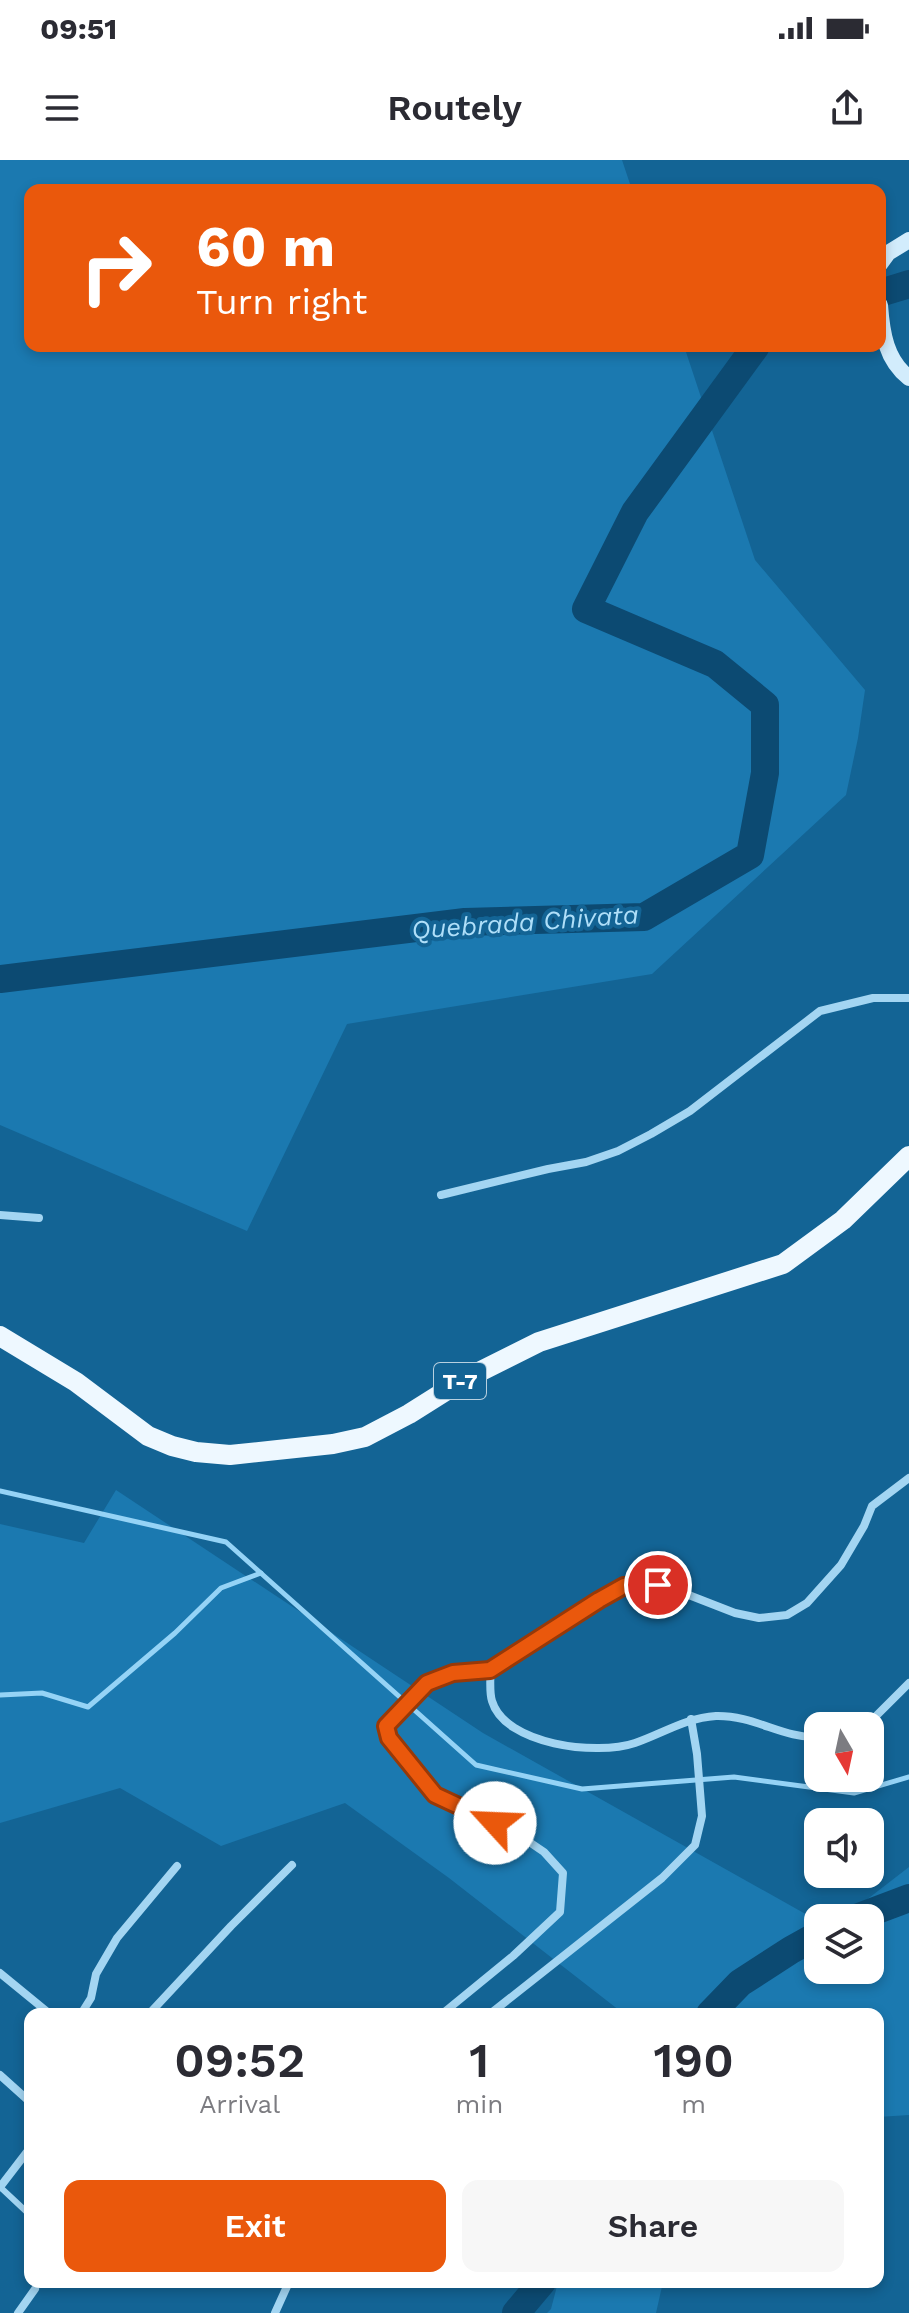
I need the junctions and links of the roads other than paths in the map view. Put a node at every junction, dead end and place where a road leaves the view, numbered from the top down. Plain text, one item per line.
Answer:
1 (909, 240) edge
2 (886, 256) edge
3 (886, 344) edge
4 (909, 378) edge
5 (909, 998) edge
6 (909, 1156) edge
7 (441, 1195) dead end
8 (0, 1215) edge
9 (39, 1218) dead end
10 (0, 1336) edge
11 (909, 1478) edge
12 (490, 1670) junction
13 (909, 1683) edge
14 (880, 1712) edge
15 (691, 1719) junction
16 (804, 1738) edge
17 (292, 1865) dead end
18 (177, 1866) dead end
19 (0, 1973) edge
20 (43, 2008) edge
21 (85, 2008) edge
22 (155, 2008) edge
23 (449, 2008) edge
24 (498, 2008) edge
25 (0, 2075) edge
26 (24, 2097) edge
27 (24, 2156) edge
28 (0, 2187) edge
29 (24, 2209) edge
30 (286, 2288) edge
31 (35, 2289) dead end
32 (18, 2313) edge
33 (275, 2313) edge

1 - 2 main road
3 - 4 main road
5 - 7 street
6 - 10 main road, T-7
8 - 9 street
11 - 12 street
12 - 15 street
12 - 23 street
13 - 14 street
15 - 16 street
15 - 24 street
17 - 22 street
18 - 21 street
19 - 20 street
25 - 26 street
27 - 28 street
28 - 29 lane
30 - 33 street
31 - 32 street

